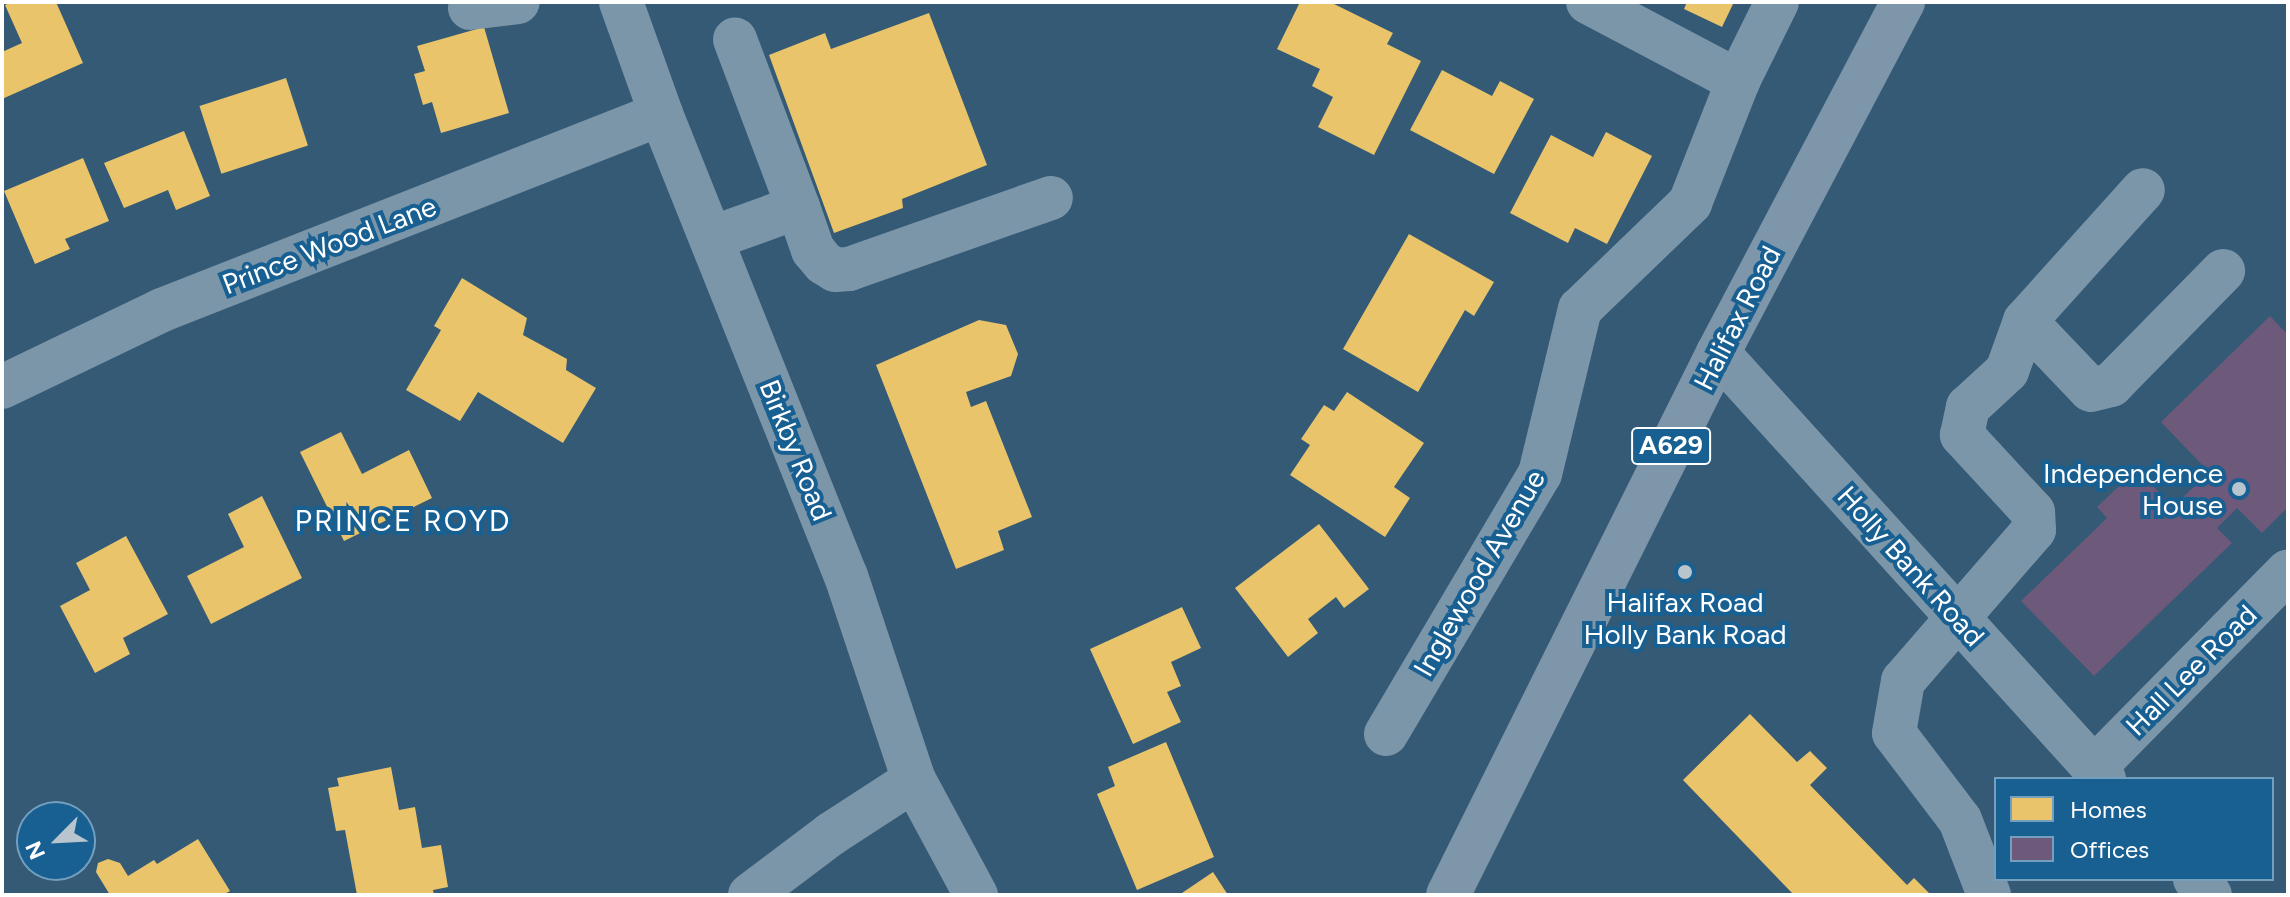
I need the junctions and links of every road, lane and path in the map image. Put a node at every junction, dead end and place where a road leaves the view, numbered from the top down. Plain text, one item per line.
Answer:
1 (518, 2) edge
2 (621, 2) edge
3 (1588, 2) edge
4 (1777, 2) edge
5 (1903, 2) edge
6 (470, 8) dead end
7 (735, 39) dead end
8 (1738, 81) junction
9 (661, 114) junction
10 (2143, 190) dead end
11 (1051, 198) dead end
12 (798, 207) junction
13 (712, 238) junction
14 (2223, 271) dead end
15 (2025, 321) junction
16 (1718, 353) junction
17 (2, 387) edge
18 (2288, 571) edge
19 (1956, 616) junction
20 (1386, 734) dead end
21 (2099, 773) edge
22 (914, 780) junction
23 (750, 895) edge
24 (976, 895) edge
25 (1448, 895) edge
26 (1989, 895) edge

1 - 6 street
2 - 9 street, Birkby Road
3 - 8 street
4 - 8 street, Inglewood Avenue
5 - 16 highway, Halifax Road / A629
7 - 12 street
8 - 20 street, Inglewood Avenue
9 - 13 street, Birkby Road
9 - 17 street, Prince Wood Lane
10 - 15 street
11 - 12 street
12 - 13 street
13 - 22 street, Birkby Road
14 - 15 street
15 - 19 street
16 - 19 street, Holly Bank Road
16 - 25 highway, Halifax Road / A629
18 - 21 street, Hall Lee Road
19 - 21 street, Holly Bank Road
19 - 26 street
22 - 23 street
22 - 24 street, Birkby Road

